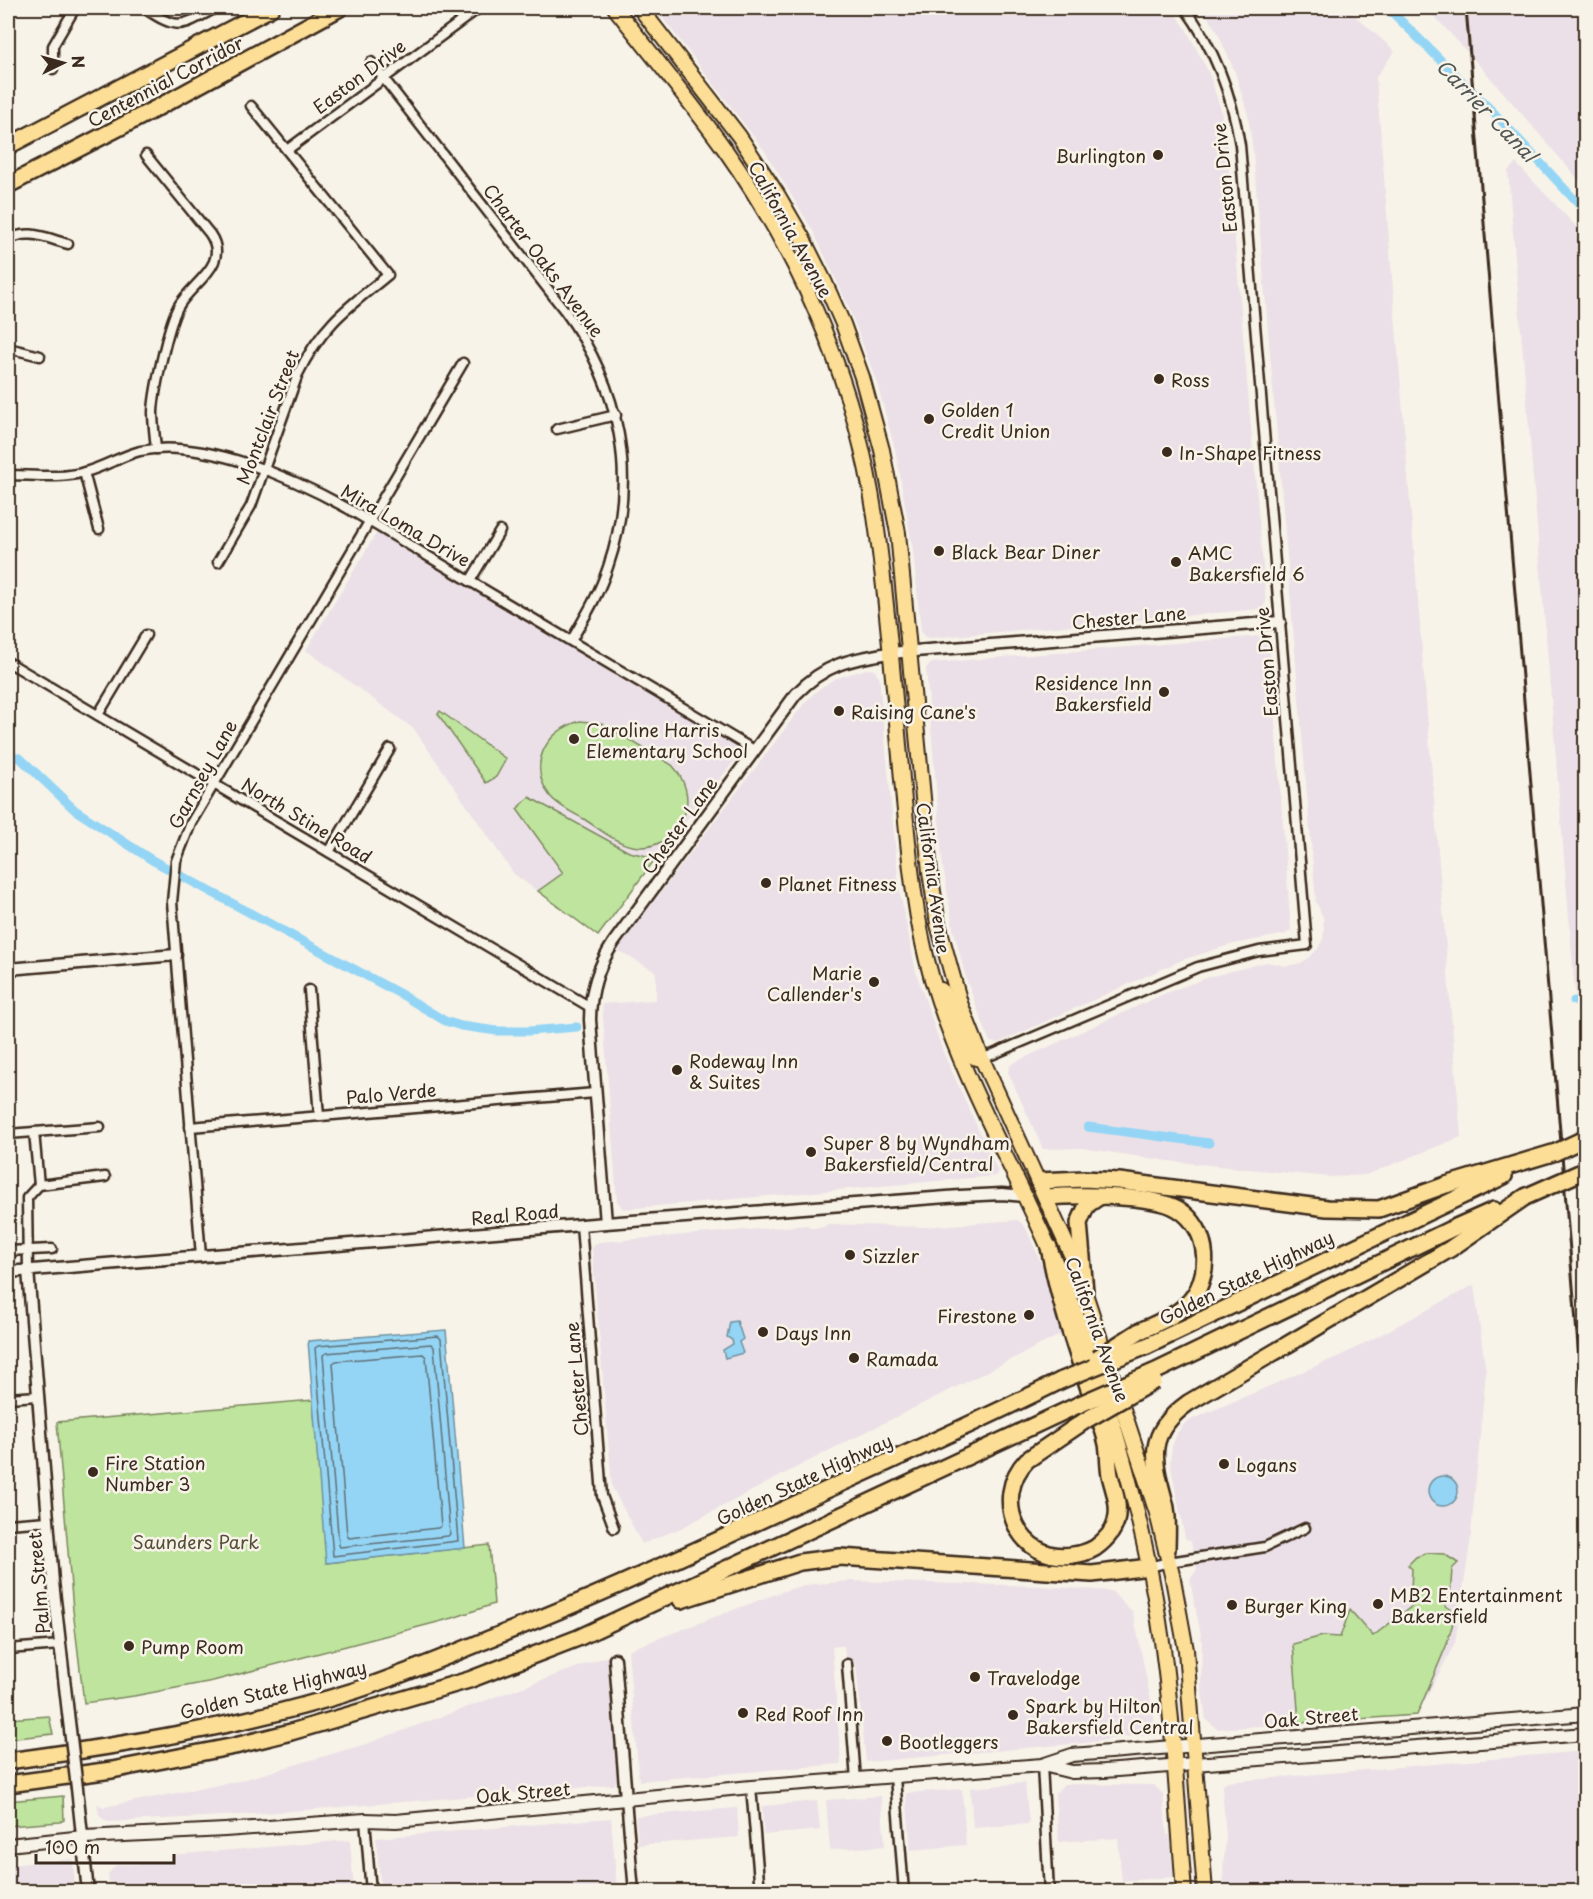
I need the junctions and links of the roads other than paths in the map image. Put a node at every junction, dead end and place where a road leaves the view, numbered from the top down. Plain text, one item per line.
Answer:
1 (75, 8) edge
2 (144, 8) edge
3 (216, 8) edge
4 (271, 8) edge
5 (340, 8) edge
6 (479, 8) edge
7 (615, 8) edge
8 (640, 8) edge
9 (1185, 8) edge
10 (371, 62) dead end
11 (53, 69) dead end
12 (383, 78) junction
13 (251, 106) dead end
14 (8, 146) edge
15 (287, 150) junction
16 (146, 154) dead end
17 (8, 185) edge
18 (10, 239) edge
19 (68, 244) dead end
20 (8, 348) edge
21 (40, 356) dead end
22 (463, 363) dead end
23 (844, 387) junction
24 (869, 401) junction
25 (616, 415) junction
26 (557, 429) dead end
27 (156, 449) junction
28 (264, 470) junction
29 (84, 472) junction
30 (8, 475) edge
31 (369, 521) junction
32 (99, 529) dead end
33 (500, 531) dead end
34 (218, 562) dead end
35 (470, 581) junction
36 (1280, 621) junction
37 (146, 635) dead end
38 (571, 641) junction
39 (910, 651) junction
40 (890, 653) junction
41 (8, 662) edge
42 (98, 715) junction
43 (390, 749) dead end
44 (754, 750) junction
45 (213, 784) junction
46 (907, 833) junction
47 (329, 852) junction
48 (935, 906) junction
49 (918, 922) junction
50 (176, 956) junction
51 (8, 969) edge
52 (932, 980) junction
53 (953, 982) junction
54 (309, 990) dead end
55 (590, 1007) junction
56 (982, 1059) junction
57 (595, 1093) junction
58 (320, 1116) junction
59 (190, 1126) junction
60 (100, 1127) dead end
61 (34, 1132) junction
62 (8, 1134) edge
63 (1586, 1138) edge
64 (1556, 1152) junction
65 (1586, 1170) edge
66 (105, 1177) dead end
67 (1038, 1181) junction
68 (39, 1185) junction
69 (1025, 1196) junction
70 (1046, 1197) junction
71 (1099, 1197) junction
72 (1525, 1197) junction
73 (606, 1223) junction
74 (580, 1225) junction
75 (1049, 1247) junction
76 (29, 1249) junction
77 (52, 1249) dead end
78 (8, 1251) edge
79 (201, 1256) junction
80 (28, 1270) junction
81 (8, 1272) edge
82 (1085, 1291) junction
83 (1155, 1376) junction
84 (1062, 1380) junction
85 (38, 1396) junction
86 (8, 1398) edge
87 (1107, 1445) junction
88 (48, 1521) junction
89 (8, 1524) edge
90 (614, 1528) dead end
91 (1305, 1528) dead end
92 (1142, 1534) junction
93 (1168, 1556) junction
94 (1149, 1567) junction
95 (615, 1621) junction
96 (60, 1645) junction
97 (8, 1649) edge
98 (615, 1659) dead end
99 (847, 1664) dead end
100 (1586, 1714) edge
101 (1586, 1734) edge
102 (1194, 1744) junction
103 (1172, 1746) junction
104 (8, 1761) edge
105 (1195, 1764) junction
106 (1042, 1765) junction
107 (1173, 1766) junction
108 (895, 1777) junction
109 (856, 1780) junction
110 (8, 1784) edge
111 (751, 1787) junction
112 (627, 1799) junction
113 (365, 1820) junction
114 (84, 1837) junction
115 (8, 1845) edge
116 (88, 1892) edge
117 (370, 1892) edge
118 (634, 1892) edge
119 (760, 1892) edge
120 (904, 1892) edge
121 (1049, 1892) edge
122 (1184, 1892) edge
123 (1205, 1892) edge

1 - 11 street
2 - 3 street
4 - 14 highway, Centennial Corridor
5 - 17 highway, Centennial Corridor
6 - 12 street, Easton Drive
7 - 23 main road, California Avenue
8 - 24 main road, California Avenue
9 - 36 street, Easton Drive
10 - 12 street, Charter Oaks Avenue
12 - 15 street, Easton Drive
12 - 25 street, Charter Oaks Avenue
13 - 15 street, Montclair Street
15 - 28 street, Montclair Street
16 - 27 street
18 - 19 street
20 - 21 street
22 - 31 street, Garnsey Lane
23 - 24 main road
23 - 40 main road, California Avenue
24 - 39 main road, California Avenue
25 - 26 street
25 - 38 street, Charter Oaks Avenue
27 - 28 street, Mira Loma Drive
27 - 29 street, Mira Loma Drive
28 - 31 street, Mira Loma Drive
28 - 34 street, Montclair Street
29 - 30 street, Mira Loma Drive
29 - 32 street
31 - 35 street, Mira Loma Drive
31 - 45 street, Garnsey Lane
33 - 35 street
35 - 38 street, Mira Loma Drive
36 - 39 street, Chester Lane
36 - 56 street, Easton Drive
37 - 42 street
38 - 44 street, Mira Loma Drive
39 - 40 street, Chester Lane
39 - 48 main road, California Avenue
40 - 44 street, Chester Lane
40 - 46 main road, California Avenue
41 - 42 street, North Stine Road
42 - 45 street, North Stine Road
43 - 47 street
44 - 55 street, Chester Lane
45 - 47 street, North Stine Road
45 - 50 street, Garnsey Lane
46 - 48 main road
46 - 49 main road, California Avenue
47 - 55 street, North Stine Road
48 - 53 main road, California Avenue
49 - 52 main road, California Avenue
49 - 53 main road
50 - 51 street
50 - 59 street, Garnsey Lane
52 - 56 main road
52 - 69 main road, California Avenue
53 - 56 main road, California Avenue
54 - 58 street
55 - 57 street, Chester Lane
56 - 67 main road, California Avenue
57 - 58 street, Palo Verde
57 - 73 street, Chester Lane
58 - 59 street, Palo Verde
59 - 79 street, Garnsey Lane
60 - 61 street
61 - 62 street
61 - 68 street
63 - 64 highway, Golden State Highway, bridge
64 - 67 highway
64 - 84 highway, Golden State Highway, bridge
65 - 72 highway, bridge
66 - 68 street
67 - 69 main road
67 - 70 main road, California Avenue
68 - 76 street
69 - 70 main road
69 - 73 street, Real Road
69 - 75 main road, California Avenue
70 - 71 highway
70 - 82 main road, California Avenue
71 - 82 highway
71 - 84 highway, bridge
72 - 83 highway
72 - 93 highway
73 - 74 street, Real Road
74 - 79 street, Real Road
74 - 90 street, Chester Lane
75 - 87 highway
75 - 92 main road, California Avenue
76 - 77 street
76 - 78 street
76 - 80 street
79 - 80 street, Real Road
80 - 81 street, Real Road
80 - 85 street, Palm Street
82 - 93 main road, California Avenue
83 - 87 highway, bridge
83 - 95 highway, bridge
84 - 104 highway, Golden State Highway
85 - 86 street
85 - 88 street, Palm Street
87 - 92 main road
88 - 89 street
88 - 96 street, Palm Street
91 - 93 street
92 - 94 main road, California Avenue
93 - 94 street
93 - 102 main road, California Avenue
94 - 95 highway
94 - 103 main road, California Avenue
95 - 110 highway
96 - 97 street
96 - 114 street, Palm Street, bridge
98 - 112 street
99 - 109 street
100 - 102 main road, Oak Street
101 - 105 main road, Oak Street
102 - 103 main road, Oak Street
102 - 105 main road, California Avenue
103 - 106 main road, Oak Street
103 - 107 main road, California Avenue
105 - 107 main road, Oak Street
105 - 123 main road, California Avenue
106 - 107 main road, Oak Street
106 - 108 main road, Oak Street
106 - 121 street
107 - 122 main road, California Avenue
108 - 109 main road, Oak Street
108 - 120 street
109 - 111 main road, Oak Street
111 - 112 main road, Oak Street
111 - 119 street
112 - 113 main road, Oak Street
112 - 118 street
113 - 114 main road, Oak Street
113 - 117 street
114 - 115 main road, Oak Street
114 - 116 street, Palm Street

